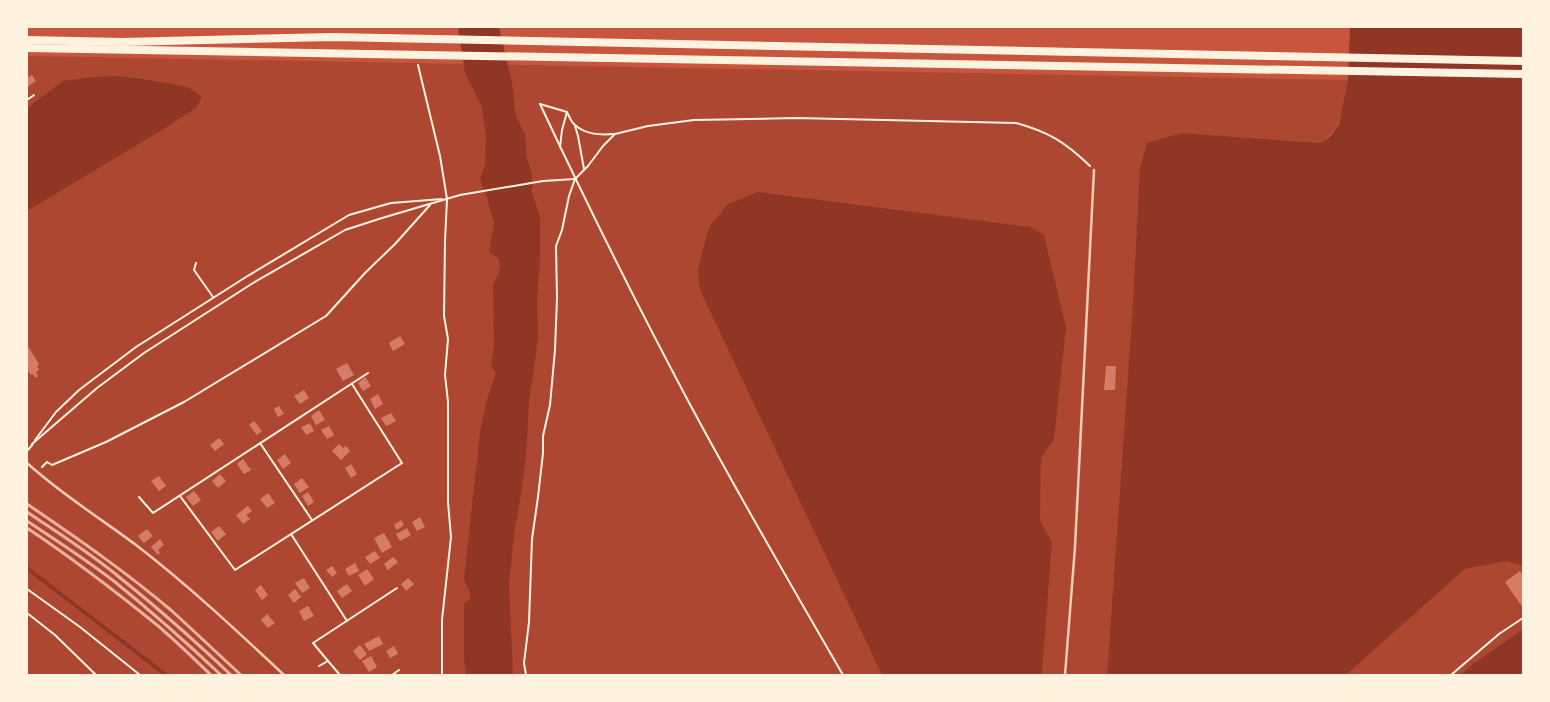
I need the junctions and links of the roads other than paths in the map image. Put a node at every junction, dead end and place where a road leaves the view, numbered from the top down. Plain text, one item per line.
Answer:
1 (27, 40) edge
2 (27, 48) edge
3 (1523, 62) edge
4 (1523, 74) edge
5 (1094, 170) road end
6 (27, 463) edge
7 (284, 675) edge
8 (1065, 675) edge

1 - 3 highway
2 - 4 highway
5 - 8 lane
6 - 7 lane

